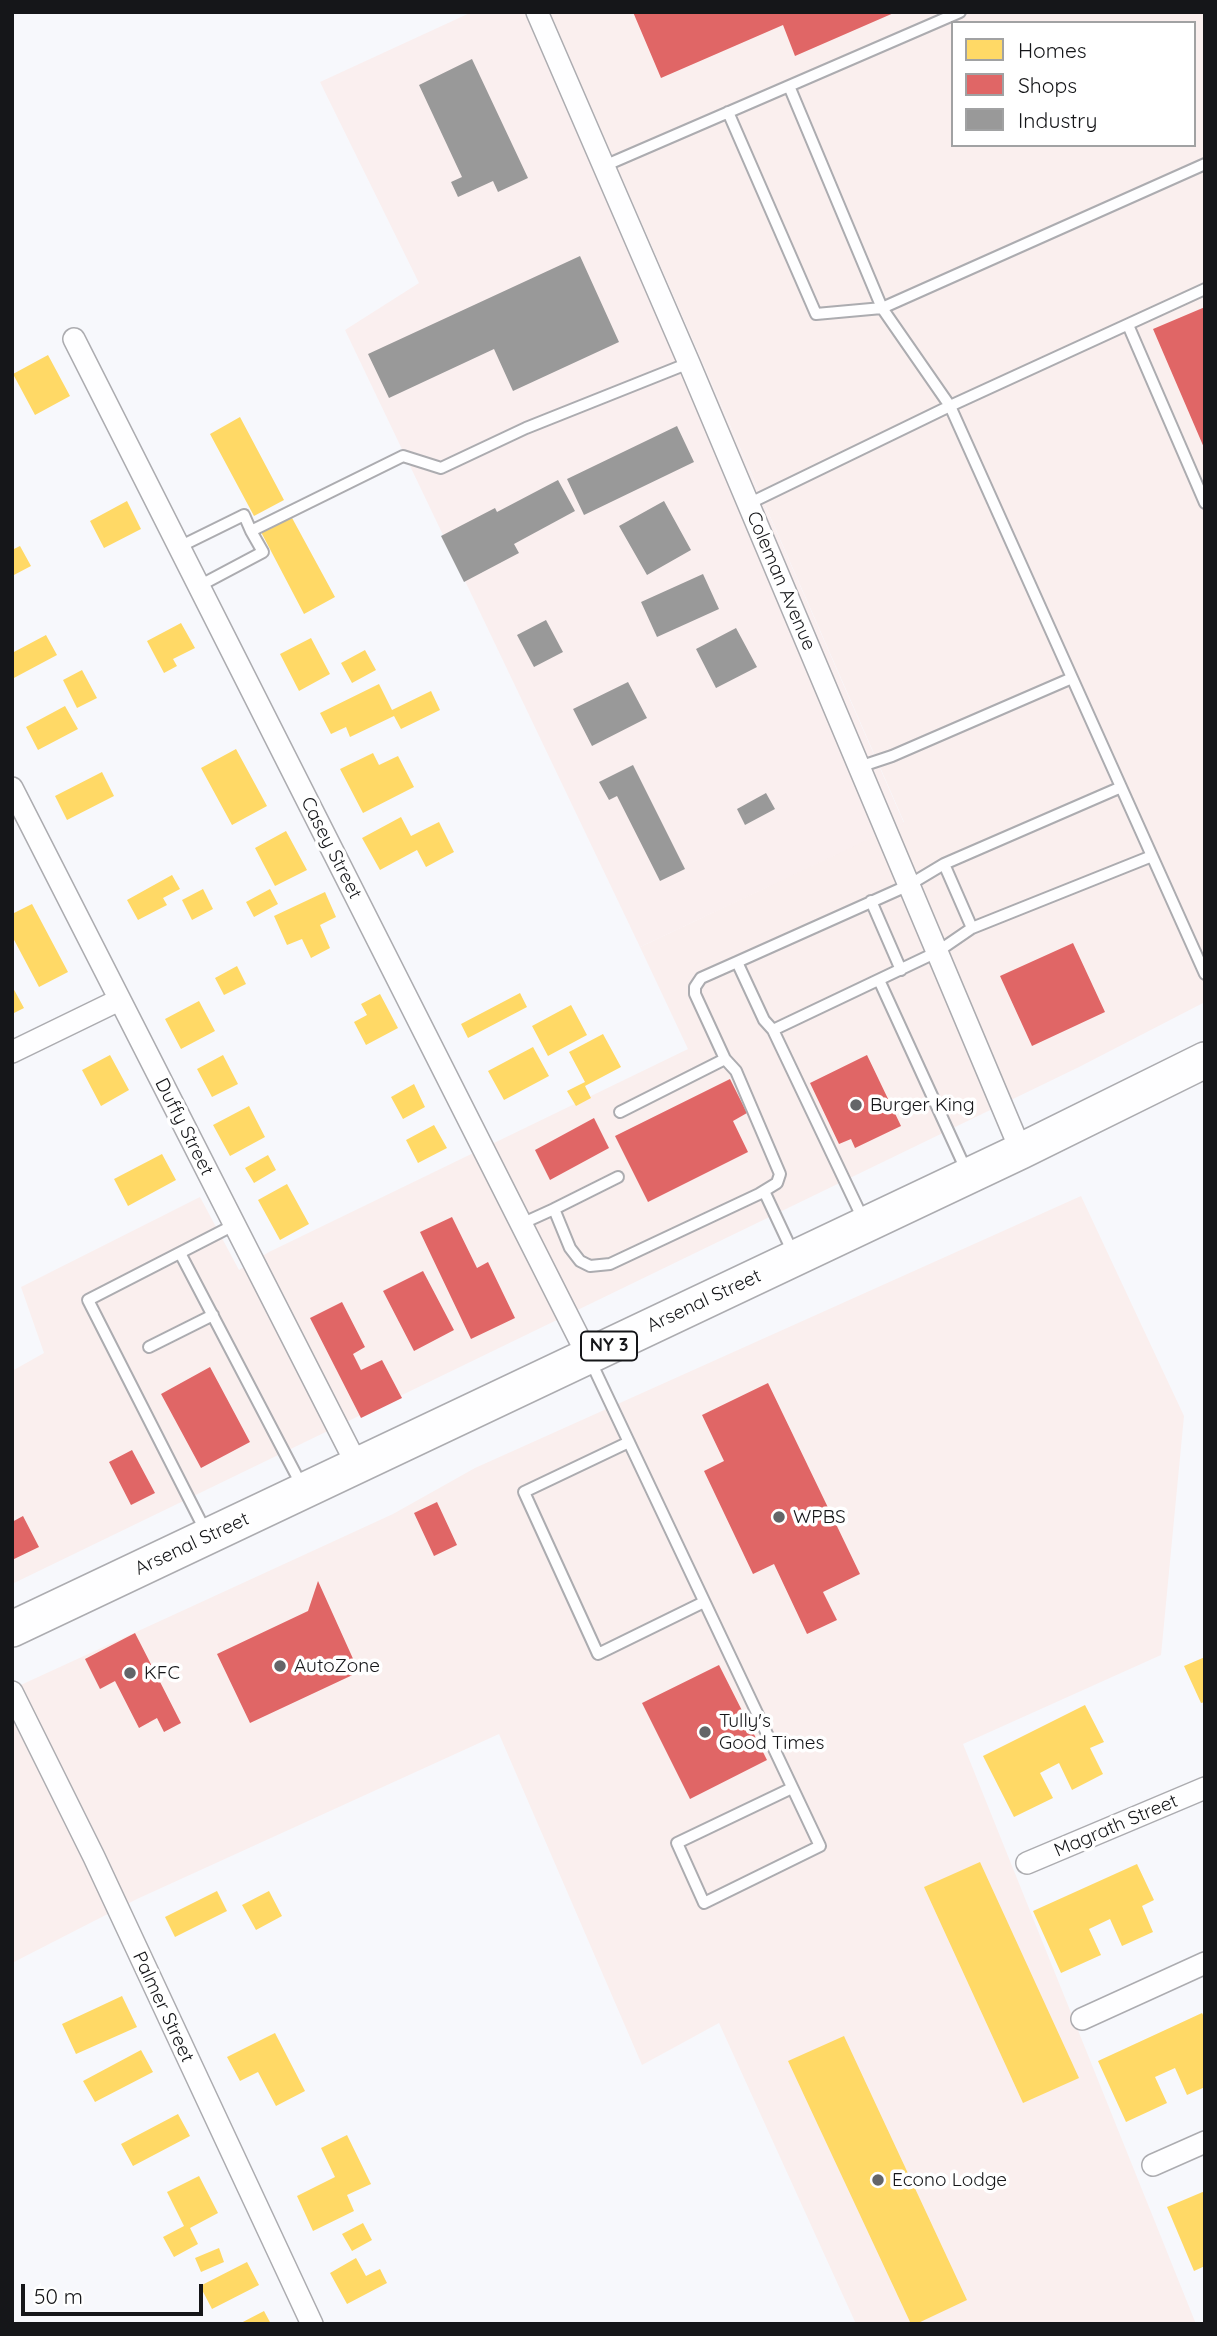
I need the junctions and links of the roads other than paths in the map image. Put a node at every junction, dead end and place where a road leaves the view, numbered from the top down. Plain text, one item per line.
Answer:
1 (537, 12) edge
2 (960, 12) edge
3 (789, 86) junction
4 (728, 112) junction
5 (1205, 164) edge
6 (604, 166) junction
7 (1205, 289) edge
8 (882, 308) junction
9 (1128, 325) junction
10 (74, 339) dead end
11 (689, 363) junction
12 (950, 407) junction
13 (1205, 503) edge
14 (748, 504) junction
15 (251, 531) junction
16 (179, 547) junction
17 (199, 586) junction
18 (1072, 678) junction
19 (859, 767) junction
20 (12, 788) edge
21 (1119, 788) junction
22 (1152, 856) junction
23 (944, 863) junction
24 (909, 885) junction
25 (872, 901) junction
26 (972, 928) junction
27 (1200, 949) edge
28 (937, 952) junction
29 (737, 962) junction
30 (901, 970) junction
31 (1205, 974) edge
32 (879, 981) junction
33 (119, 1000) junction
34 (773, 1030) junction
35 (12, 1052) edge
36 (725, 1059) junction
37 (1205, 1060) edge
38 (620, 1112) dead end
39 (1021, 1151) junction
40 (968, 1176) junction
41 (618, 1177) dead end
42 (764, 1191) junction
43 (554, 1209) junction
44 (522, 1224) junction
45 (234, 1225) junction
46 (865, 1225) junction
47 (180, 1253) junction
48 (795, 1258) junction
49 (213, 1315) junction
50 (149, 1347) dead end
51 (588, 1356) junction
52 (629, 1441) junction
53 (357, 1465) junction
54 (304, 1490) junction
55 (208, 1536) junction
56 (704, 1602) junction
57 (12, 1629) edge
58 (12, 1692) edge
59 (792, 1788) junction
60 (1205, 1788) edge
61 (1027, 1863) dead end
62 (1205, 1963) edge
63 (1082, 2019) dead end
64 (1205, 2142) edge
65 (1153, 2165) dead end
66 (312, 2324) edge

1 - 6 street, Coleman Avenue
2 - 3 lane
3 - 4 lane
3 - 8 lane
4 - 6 lane
4 - 8 lane
5 - 8 lane
6 - 11 street, Coleman Avenue
7 - 9 lane
8 - 12 lane
9 - 12 lane
9 - 13 lane
10 - 16 street, Casey Street
11 - 14 street, Coleman Avenue
11 - 15 lane
12 - 14 lane
12 - 18 lane
14 - 19 street, Coleman Avenue
15 - 16 lane
15 - 17 lane
16 - 17 street, Casey Street
17 - 44 street, Casey Street
18 - 19 lane
18 - 21 lane
19 - 24 street, Coleman Avenue
20 - 33 street, Duffy Street
21 - 22 lane
21 - 23 lane
22 - 26 lane
22 - 27 lane
23 - 24 lane
23 - 26 lane
24 - 25 lane
24 - 28 street, Coleman Avenue
25 - 29 lane
25 - 30 lane
26 - 28 lane
27 - 31 lane
28 - 30 lane
28 - 39 street, Coleman Avenue
29 - 34 lane
29 - 36 lane
30 - 32 lane
32 - 34 lane
32 - 40 lane
33 - 35 street
33 - 45 street, Duffy Street
34 - 46 lane
36 - 38 lane
36 - 42 lane
37 - 39 highway, Arsenal Street / NY 3
39 - 40 highway, Arsenal Street / NY 3
40 - 46 highway, Arsenal Street / NY 3
41 - 43 lane
42 - 43 lane
42 - 48 lane
43 - 44 lane
44 - 51 street, Casey Street
45 - 47 lane
45 - 53 street, Duffy Street
46 - 48 highway, Arsenal Street / NY 3
47 - 49 lane
47 - 55 lane
48 - 51 highway, Arsenal Street / NY 3
49 - 50 lane
49 - 54 lane
51 - 52 lane
51 - 53 highway, Arsenal Street / NY 3
52 - 56 lane
52 - 56 lane
53 - 54 highway, Arsenal Street / NY 3
54 - 55 highway, Arsenal Street / NY 3
55 - 57 highway, Arsenal Street / NY 3
56 - 59 lane
58 - 66 street, Palmer Street
59 - 59 lane
60 - 61 street, Magrath Street
62 - 63 street
64 - 65 street

